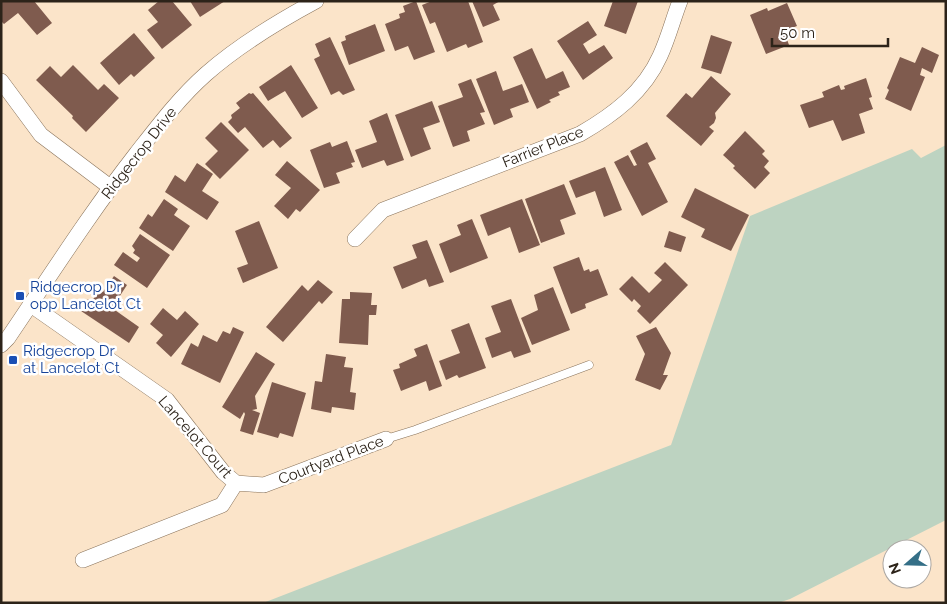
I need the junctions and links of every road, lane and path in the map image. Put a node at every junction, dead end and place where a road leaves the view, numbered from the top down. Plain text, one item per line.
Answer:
1 (316, 1) edge
2 (680, 1) edge
3 (1, 81) edge
4 (110, 187) junction
5 (355, 239) dead end
6 (31, 305) junction
7 (1, 345) edge
8 (589, 365) dead end
9 (386, 439) joint
10 (236, 483) junction
11 (84, 560) dead end

1 - 4 street, Ridgecrop Drive
2 - 5 street, Farrier Place
3 - 4 street
4 - 6 street, Ridgecrop Drive
6 - 7 street, Ridgecrop Drive
6 - 10 street, Lancelot Court
8 - 9 lane, Courtyard Place
9 - 10 street, Courtyard Place
10 - 11 street

